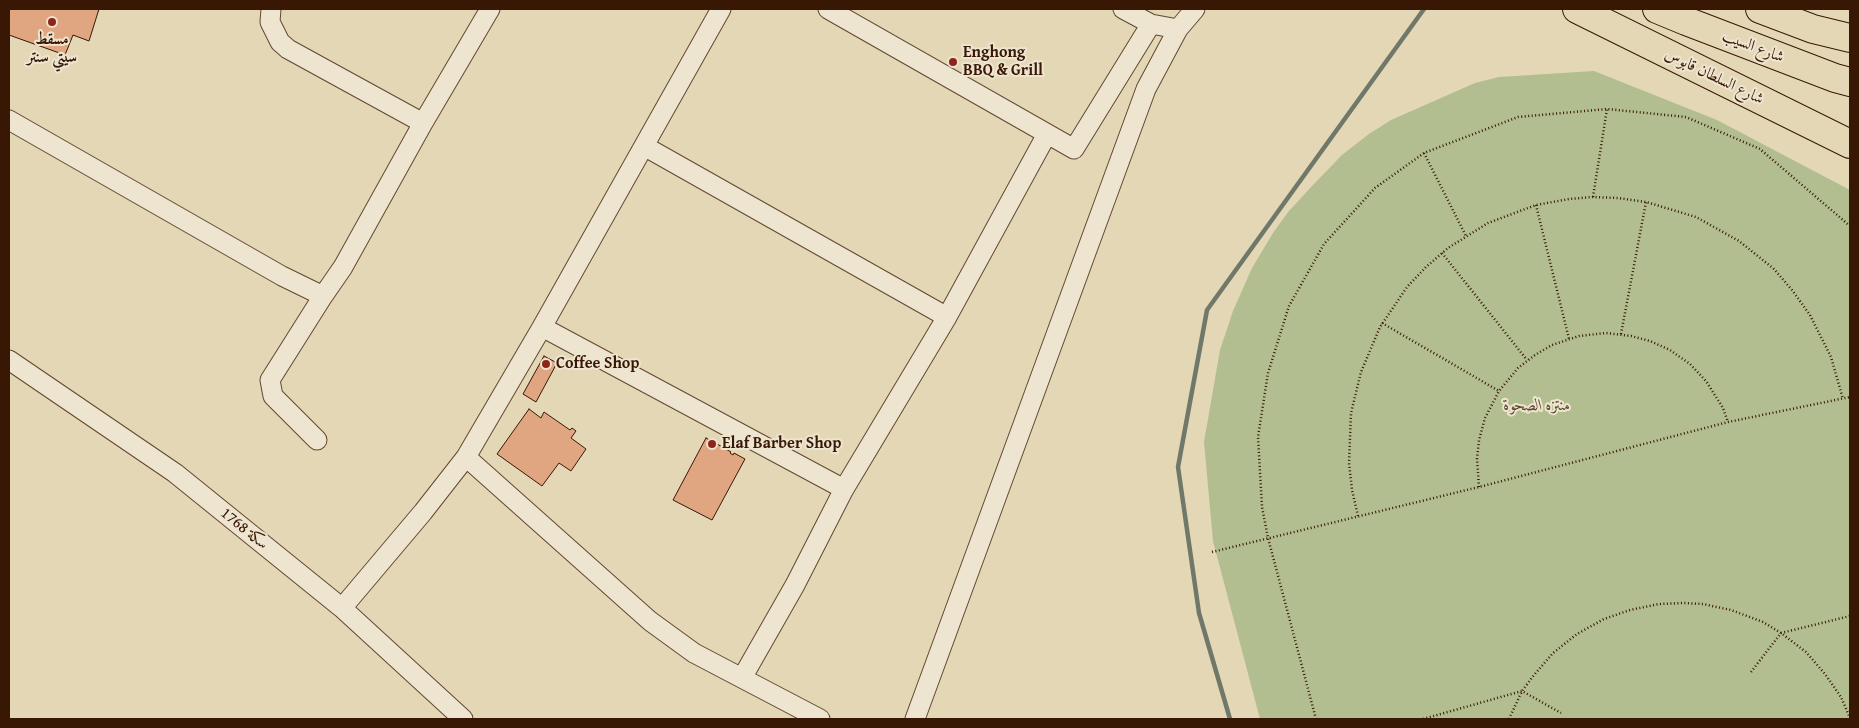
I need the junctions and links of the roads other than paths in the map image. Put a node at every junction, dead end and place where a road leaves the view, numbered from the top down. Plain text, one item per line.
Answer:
1 (271, 9) edge
2 (490, 9) edge
3 (721, 9) edge
4 (828, 9) edge
5 (1123, 9) edge
6 (1195, 9) edge
7 (1578, 9) edge
8 (1658, 9) edge
9 (1760, 9) edge
10 (1151, 24) junction
11 (1178, 29) junction
12 (1850, 38) edge
13 (1850, 82) edge
14 (9, 120) edge
15 (423, 123) junction
16 (1047, 134) junction
17 (1850, 144) edge
18 (644, 146) junction
19 (323, 296) junction
20 (947, 317) junction
21 (542, 327) junction
22 (9, 360) edge
23 (317, 440) dead end
24 (466, 457) junction
25 (844, 489) junction
26 (342, 608) junction
27 (742, 678) junction
28 (463, 719) edge
29 (820, 719) edge
30 (915, 719) edge

1 - 15 street
2 - 15 street
3 - 18 street
4 - 16 street
5 - 10 street
6 - 11 street
7 - 17 highway, شارع السلطان قابوس
8 - 13 highway, شارع السيب
9 - 12 highway
10 - 11 street
10 - 16 street
11 - 30 street
14 - 19 street
15 - 19 street
16 - 20 street
18 - 20 street
18 - 21 street
19 - 23 street
20 - 25 street
21 - 24 street
21 - 25 street
22 - 26 street, سكة 1768
24 - 26 street
24 - 27 street
25 - 27 street
26 - 28 street, سكة 1768
27 - 29 street

